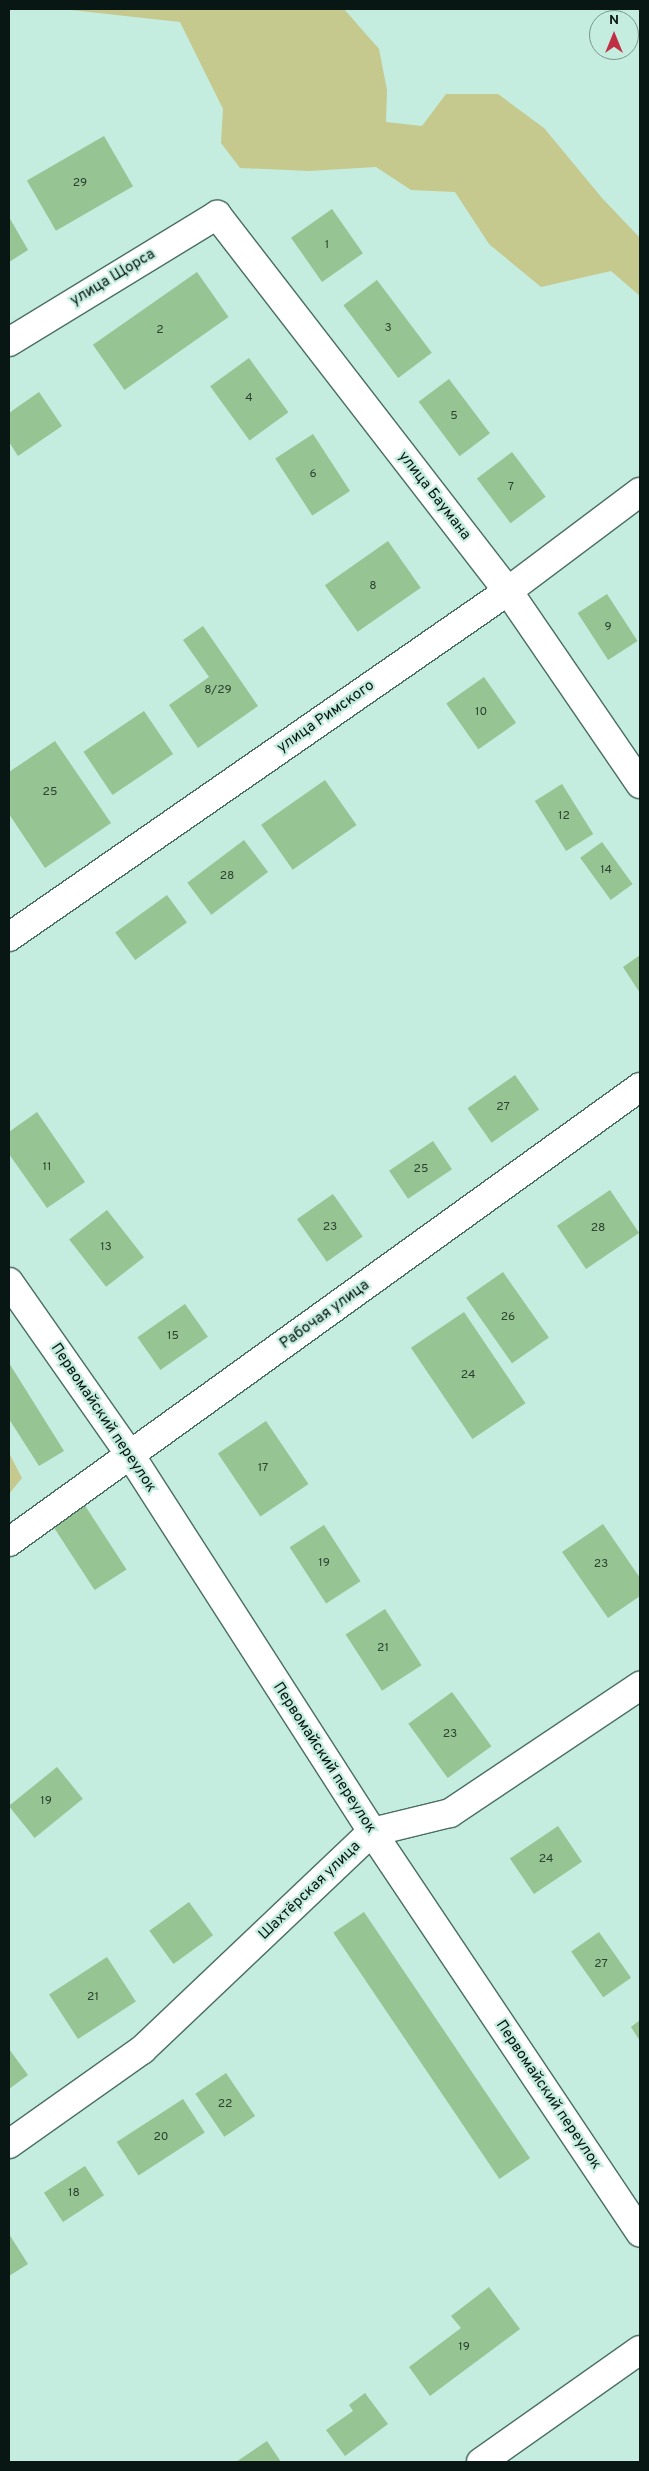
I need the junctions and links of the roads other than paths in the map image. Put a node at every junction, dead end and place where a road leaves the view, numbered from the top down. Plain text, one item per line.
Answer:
1 (217, 215) joint
2 (9, 342) edge
3 (640, 492) edge
4 (508, 591) junction
5 (640, 784) edge
6 (9, 937) edge
7 (640, 1087) edge
8 (9, 1282) edge
9 (131, 1456) junction
10 (9, 1542) edge
11 (640, 1686) edge
12 (372, 1832) junction
13 (9, 2144) edge
14 (640, 2233) edge
15 (640, 2350) edge
16 (481, 2462) edge

1 - 2 street, улица Щорса
1 - 4 street, улица Баумана
3 - 4 street, улица Римского
4 - 5 street, улица Баумана
4 - 6 street, улица Римского
7 - 9 street, Рабочая улица
8 - 9 street, Первомайский переулок
9 - 10 street, Рабочая улица
9 - 12 street, Первомайский переулок
11 - 12 street, Шахтёрская улица
12 - 13 street, Шахтёрская улица
12 - 14 street, Первомайский переулок
15 - 16 street

